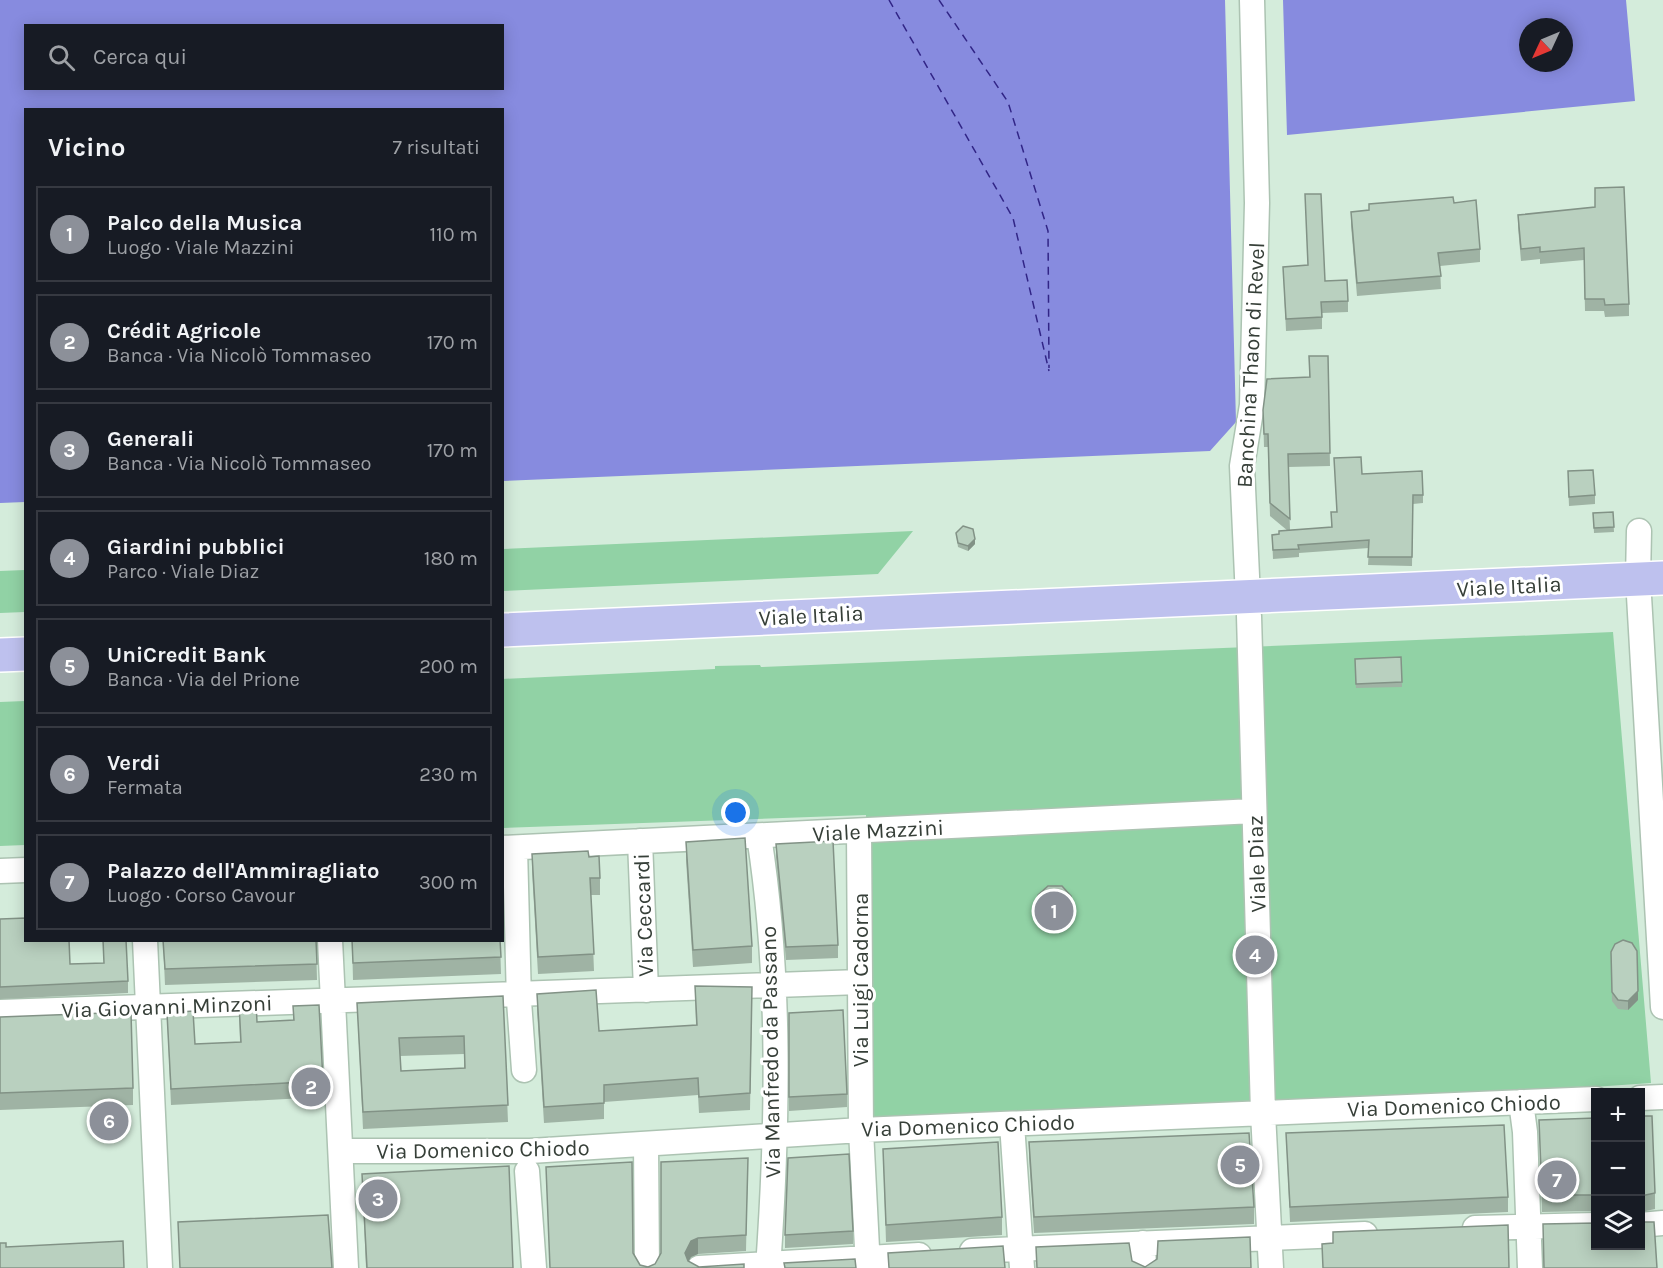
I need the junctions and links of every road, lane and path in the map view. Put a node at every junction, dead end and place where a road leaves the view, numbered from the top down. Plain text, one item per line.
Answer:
1 (1252, 0) edge
2 (1639, 531) dead end
3 (1650, 579) edge
4 (1248, 607) junction
5 (504, 631) edge
6 (24, 654) edge
7 (0, 655) edge
8 (24, 672) edge
9 (0, 674) edge
10 (1657, 802) edge
11 (1254, 811) junction
12 (759, 836) junction
13 (640, 841) junction
14 (859, 841) junction
15 (509, 848) edge
16 (24, 870) edge
17 (0, 871) edge
18 (1661, 941) edge
19 (145, 942) edge
20 (330, 942) edge
21 (860, 982) junction
22 (773, 985) junction
23 (646, 990) junction
24 (518, 994) junction
25 (333, 1000) junction
26 (1663, 1006) edge
27 (148, 1007) junction
28 (0, 1012) edge
29 (524, 1070) dead end
30 (1663, 1097) edge
31 (1645, 1098) edge
32 (1591, 1100) edge
33 (1521, 1102) junction
34 (1263, 1113) junction
35 (1012, 1124) junction
36 (861, 1130) junction
37 (775, 1137) junction
38 (646, 1144) junction
39 (341, 1151) junction
40 (527, 1171) dead end
41 (1663, 1223) edge
42 (1645, 1224) edge
43 (1591, 1225) edge
44 (1527, 1226) junction
45 (1447, 1230) edge
46 (1390, 1233) edge
47 (1270, 1239) junction
48 (1143, 1243) junction
49 (1021, 1258) edge
50 (867, 1263) edge
51 (768, 1267) edge
52 (160, 1268) edge
53 (346, 1268) edge
54 (534, 1268) edge
55 (647, 1268) edge
56 (699, 1268) edge
57 (1144, 1268) edge
58 (1271, 1268) edge
59 (1530, 1268) edge

1 - 4 street, Banchina Thaon di Revel
2 - 3 street
3 - 4 main road, Viale Italia
3 - 10 street
4 - 5 main road, Viale Italia
4 - 11 street, Viale Diaz
6 - 7 main road
8 - 9 main road
10 - 18 street
11 - 14 street, Viale Mazzini
11 - 34 street, Viale Diaz
12 - 13 street, Viale Mazzini
12 - 14 street, Viale Mazzini
12 - 22 street, Via Manfredo da Passano
13 - 15 street, Viale Mazzini
13 - 23 street, Via Ceccardi
14 - 21 street, Via Luigi Cadorna
15 - 24 street
16 - 17 street
18 - 26 street
19 - 27 street
20 - 25 street
21 - 22 street, Via Giovanni Minzoni
21 - 36 street, Via Luigi Cadorna
22 - 23 street, Via Giovanni Minzoni
22 - 37 street, Via Manfredo da Passano
23 - 24 street, Via Giovanni Minzoni
24 - 25 street, Via Giovanni Minzoni
24 - 29 street
25 - 27 street, Via Giovanni Minzoni
25 - 39 street
27 - 28 street, Via Giovanni Minzoni
27 - 52 street
30 - 31 street
32 - 33 street, Via Domenico Chiodo
33 - 34 street, Via Domenico Chiodo
33 - 44 street
34 - 35 street, Via Domenico Chiodo
34 - 47 street, Viale Diaz
35 - 36 street, Via Domenico Chiodo
35 - 49 street
36 - 37 street, Via Domenico Chiodo
36 - 50 street, Via Luigi Cadorna
37 - 38 street, Via Domenico Chiodo
37 - 51 street, Via Manfredo da Passano
38 - 39 street, Via Domenico Chiodo
38 - 55 street
39 - 53 street
40 - 54 street
41 - 42 street
43 - 44 street
44 - 45 street
44 - 59 street
46 - 47 street
47 - 48 street
47 - 58 street, Viale Diaz
48 - 49 street
48 - 57 street
49 - 50 street
50 - 51 street
51 - 56 street

